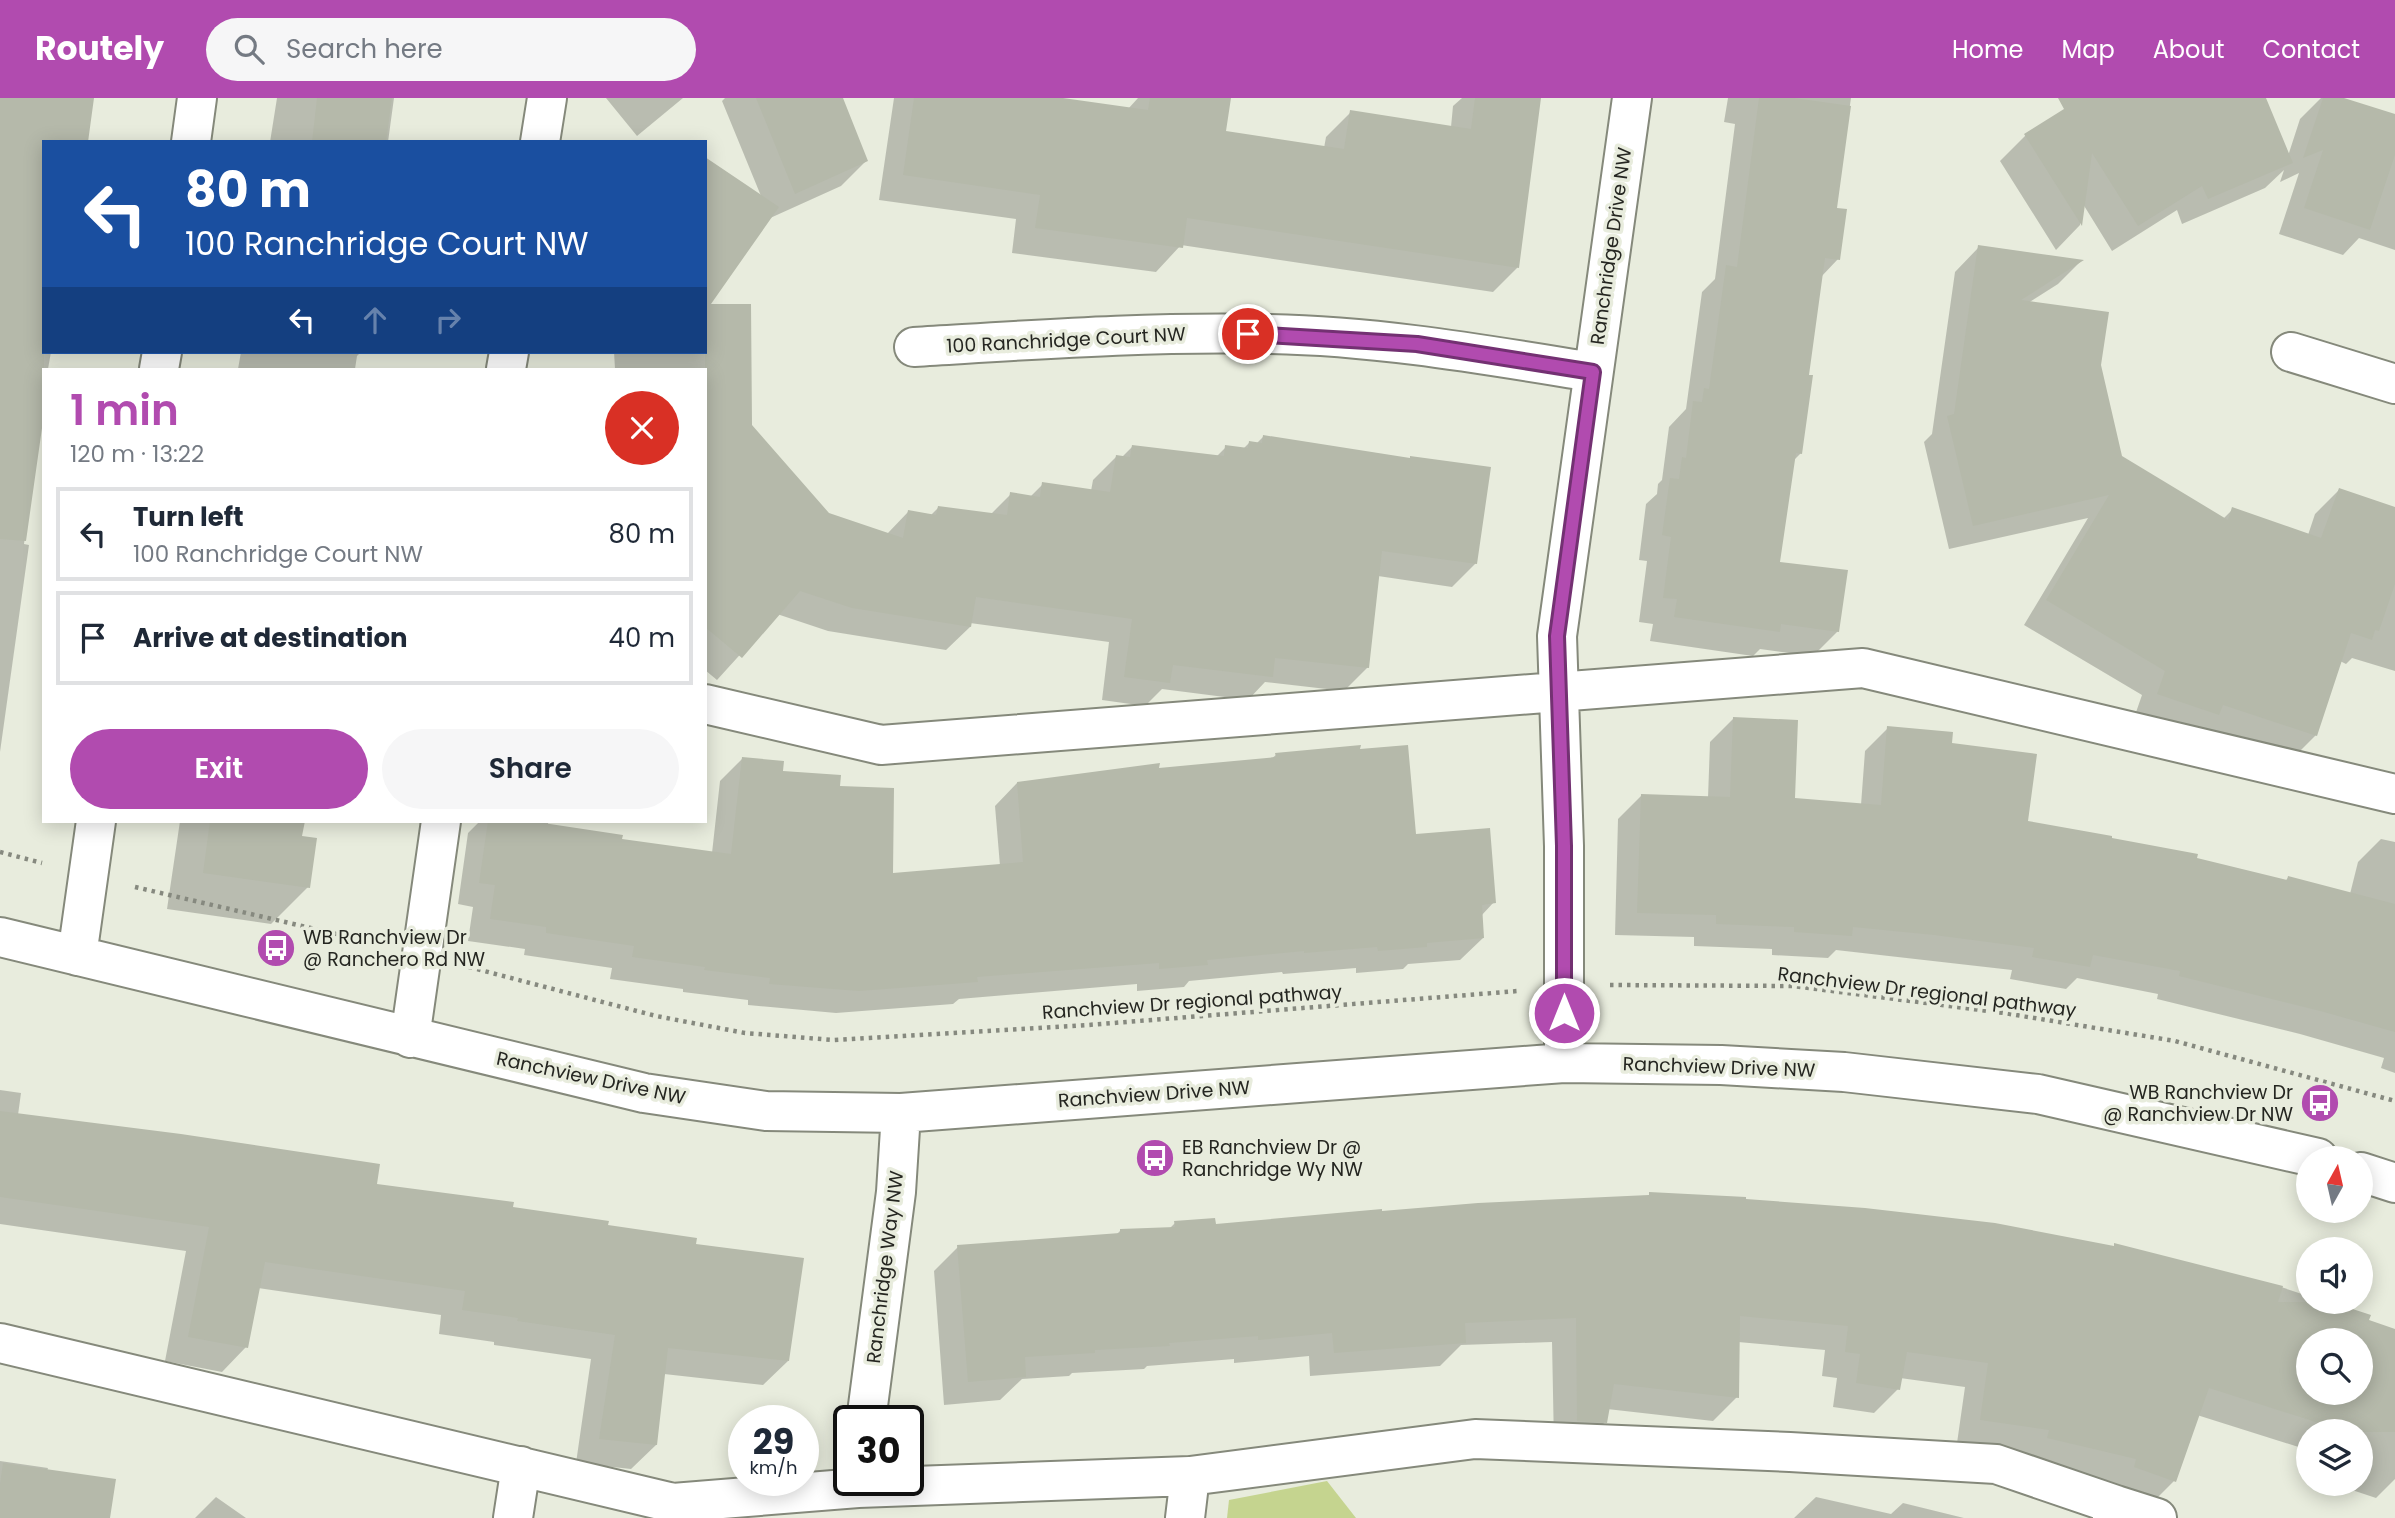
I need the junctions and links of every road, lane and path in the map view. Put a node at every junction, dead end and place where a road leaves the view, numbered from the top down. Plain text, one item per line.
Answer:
1 (197, 98) edge
2 (547, 98) edge
3 (1632, 98) edge
4 (191, 140) edge
5 (540, 140) edge
6 (914, 347) dead end
7 (2291, 352) dead end
8 (1593, 372) junction
9 (2395, 384) edge
10 (1559, 693) junction
11 (707, 704) edge
12 (2395, 794) edge
13 (96, 823) edge
14 (441, 823) edge
15 (0, 852) edge
16 (88, 874) junction
17 (0, 937) edge
18 (422, 954) junction
19 (77, 956) junction
20 (1565, 987) junction
21 (410, 1038) junction
22 (1564, 1063) junction
23 (2395, 1101) edge
24 (901, 1113) junction
25 (2296, 1153) edge
26 (2373, 1176) edge
27 (2395, 1183) edge
28 (0, 1342) edge
29 (868, 1405) edge
30 (521, 1466) junction
31 (1190, 1476) junction
32 (924, 1491) edge
33 (834, 1496) edge
34 (2114, 1511) edge
35 (513, 1518) edge
36 (1185, 1518) edge
37 (2157, 1518) edge

1 - 4 street
2 - 5 street
3 - 8 street, Ranchridge Drive NW
6 - 8 street, 100 Ranchridge Court NW
7 - 9 street
8 - 10 street, Ranchridge Drive NW
10 - 11 street
10 - 12 street
10 - 20 street, Ranchridge Drive NW
13 - 16 street
14 - 18 street
15 - 16 path, Ranchview Dr regional pathway
16 - 18 path, Ranchview Dr regional pathway
16 - 19 street
17 - 19 street, Ranchview Drive NW
18 - 20 path, Ranchview Dr regional pathway
18 - 21 street
19 - 21 street, Ranchview Drive NW
20 - 22 street, Ranchridge Drive NW
20 - 23 path, Ranchview Dr regional pathway
21 - 24 street, Ranchview Drive NW
22 - 24 street, Ranchview Drive NW
22 - 25 street, Ranchview Drive NW
24 - 29 street, Ranchridge Way NW
26 - 27 street
28 - 30 street
30 - 33 street
30 - 35 street
31 - 32 street
31 - 34 street
31 - 36 street
34 - 37 street

